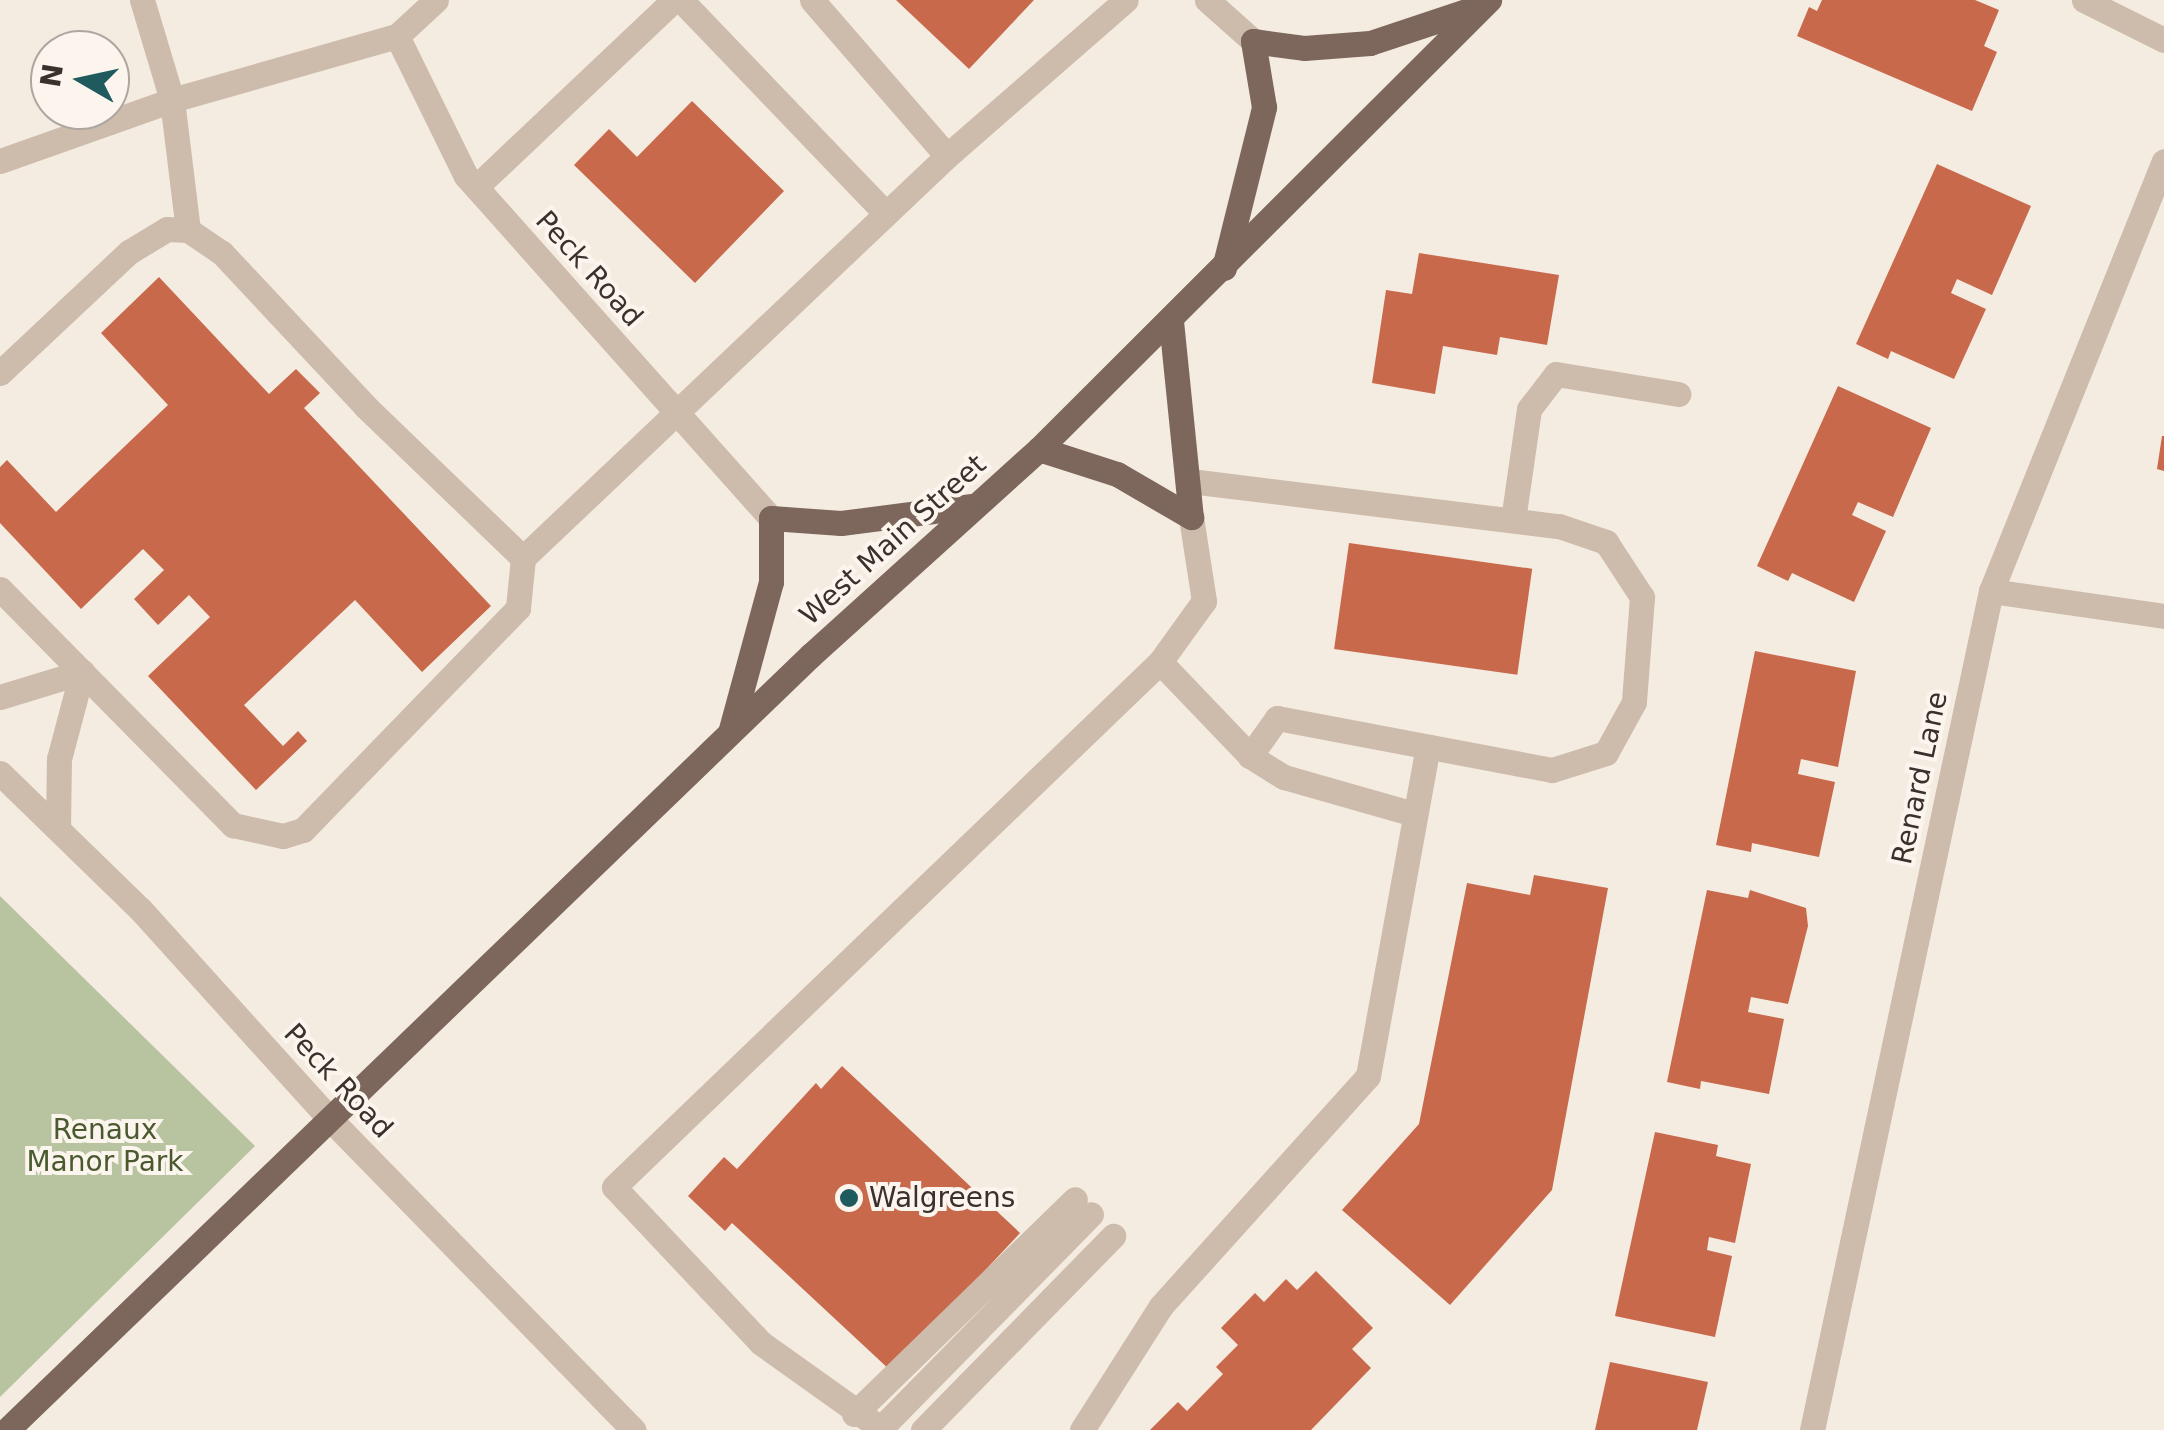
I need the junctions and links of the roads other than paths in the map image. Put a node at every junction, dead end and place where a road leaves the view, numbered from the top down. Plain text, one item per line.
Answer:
1 (142, 0) edge
2 (436, 0) edge
3 (678, 0) edge
4 (812, 0) edge
5 (1126, 0) edge
6 (1207, 0) edge
7 (2084, 0) edge
8 (1486, 3) edge
9 (397, 36) junction
10 (1253, 40) junction
11 (2164, 40) edge
12 (172, 100) junction
13 (947, 156) junction
14 (0, 161) edge
15 (2164, 161) edge
16 (476, 188) junction
17 (886, 214) junction
18 (188, 230) junction
19 (1224, 270) junction
20 (1171, 321) junction
21 (0, 373) edge
22 (1678, 394) dead end
23 (677, 414) junction
24 (1040, 449) junction
25 (1190, 481) junction
26 (972, 506) junction
27 (1191, 517) junction
28 (771, 518) junction
29 (1513, 520) junction
30 (524, 558) junction
31 (0, 589) edge
32 (1991, 590) junction
33 (2164, 616) edge
34 (1160, 662) junction
35 (82, 672) junction
36 (0, 697) edge
37 (730, 733) junction
38 (1428, 747) junction
39 (1250, 756) junction
40 (0, 773) edge
41 (1414, 814) junction
42 (58, 829) junction
43 (329, 1118) junction
44 (1113, 1236) dead end
45 (854, 1414) junction
46 (882, 1429) edge
47 (7, 1430) edge
48 (633, 1430) edge
49 (923, 1430) edge
50 (1082, 1430) edge
51 (1812, 1430) edge

1 - 12 street
2 - 9 street
3 - 16 street
3 - 17 street
4 - 13 street
5 - 13 street
6 - 10 street
7 - 11 street
8 - 10 main road
8 - 19 main road, West Main Street
9 - 12 street
9 - 16 street, Peck Road
10 - 19 main road
12 - 14 street
12 - 18 street
13 - 17 street
15 - 32 street, Renard Lane
16 - 23 street, Peck Road
17 - 23 street
18 - 21 street
18 - 30 street
19 - 20 main road, West Main Street
20 - 24 main road, West Main Street
20 - 25 main road
22 - 29 street
23 - 28 street, Peck Road
23 - 30 street
24 - 26 main road, West Main Street
24 - 27 main road
25 - 27 main road
25 - 29 street
26 - 28 main road
26 - 37 main road, West Main Street
27 - 34 street
28 - 37 main road
29 - 38 street
30 - 35 street
31 - 35 street
32 - 33 street
32 - 51 street, Renard Lane
34 - 39 street
34 - 45 street
35 - 36 street
35 - 42 street
37 - 43 main road, West Main Street
38 - 39 street
38 - 41 street
39 - 41 street
40 - 42 street, Peck Road
41 - 50 street
42 - 43 street, Peck Road
43 - 47 main road, West Main Street
43 - 48 street, Peck Road
44 - 49 street
45 - 46 street
45 - 46 street

